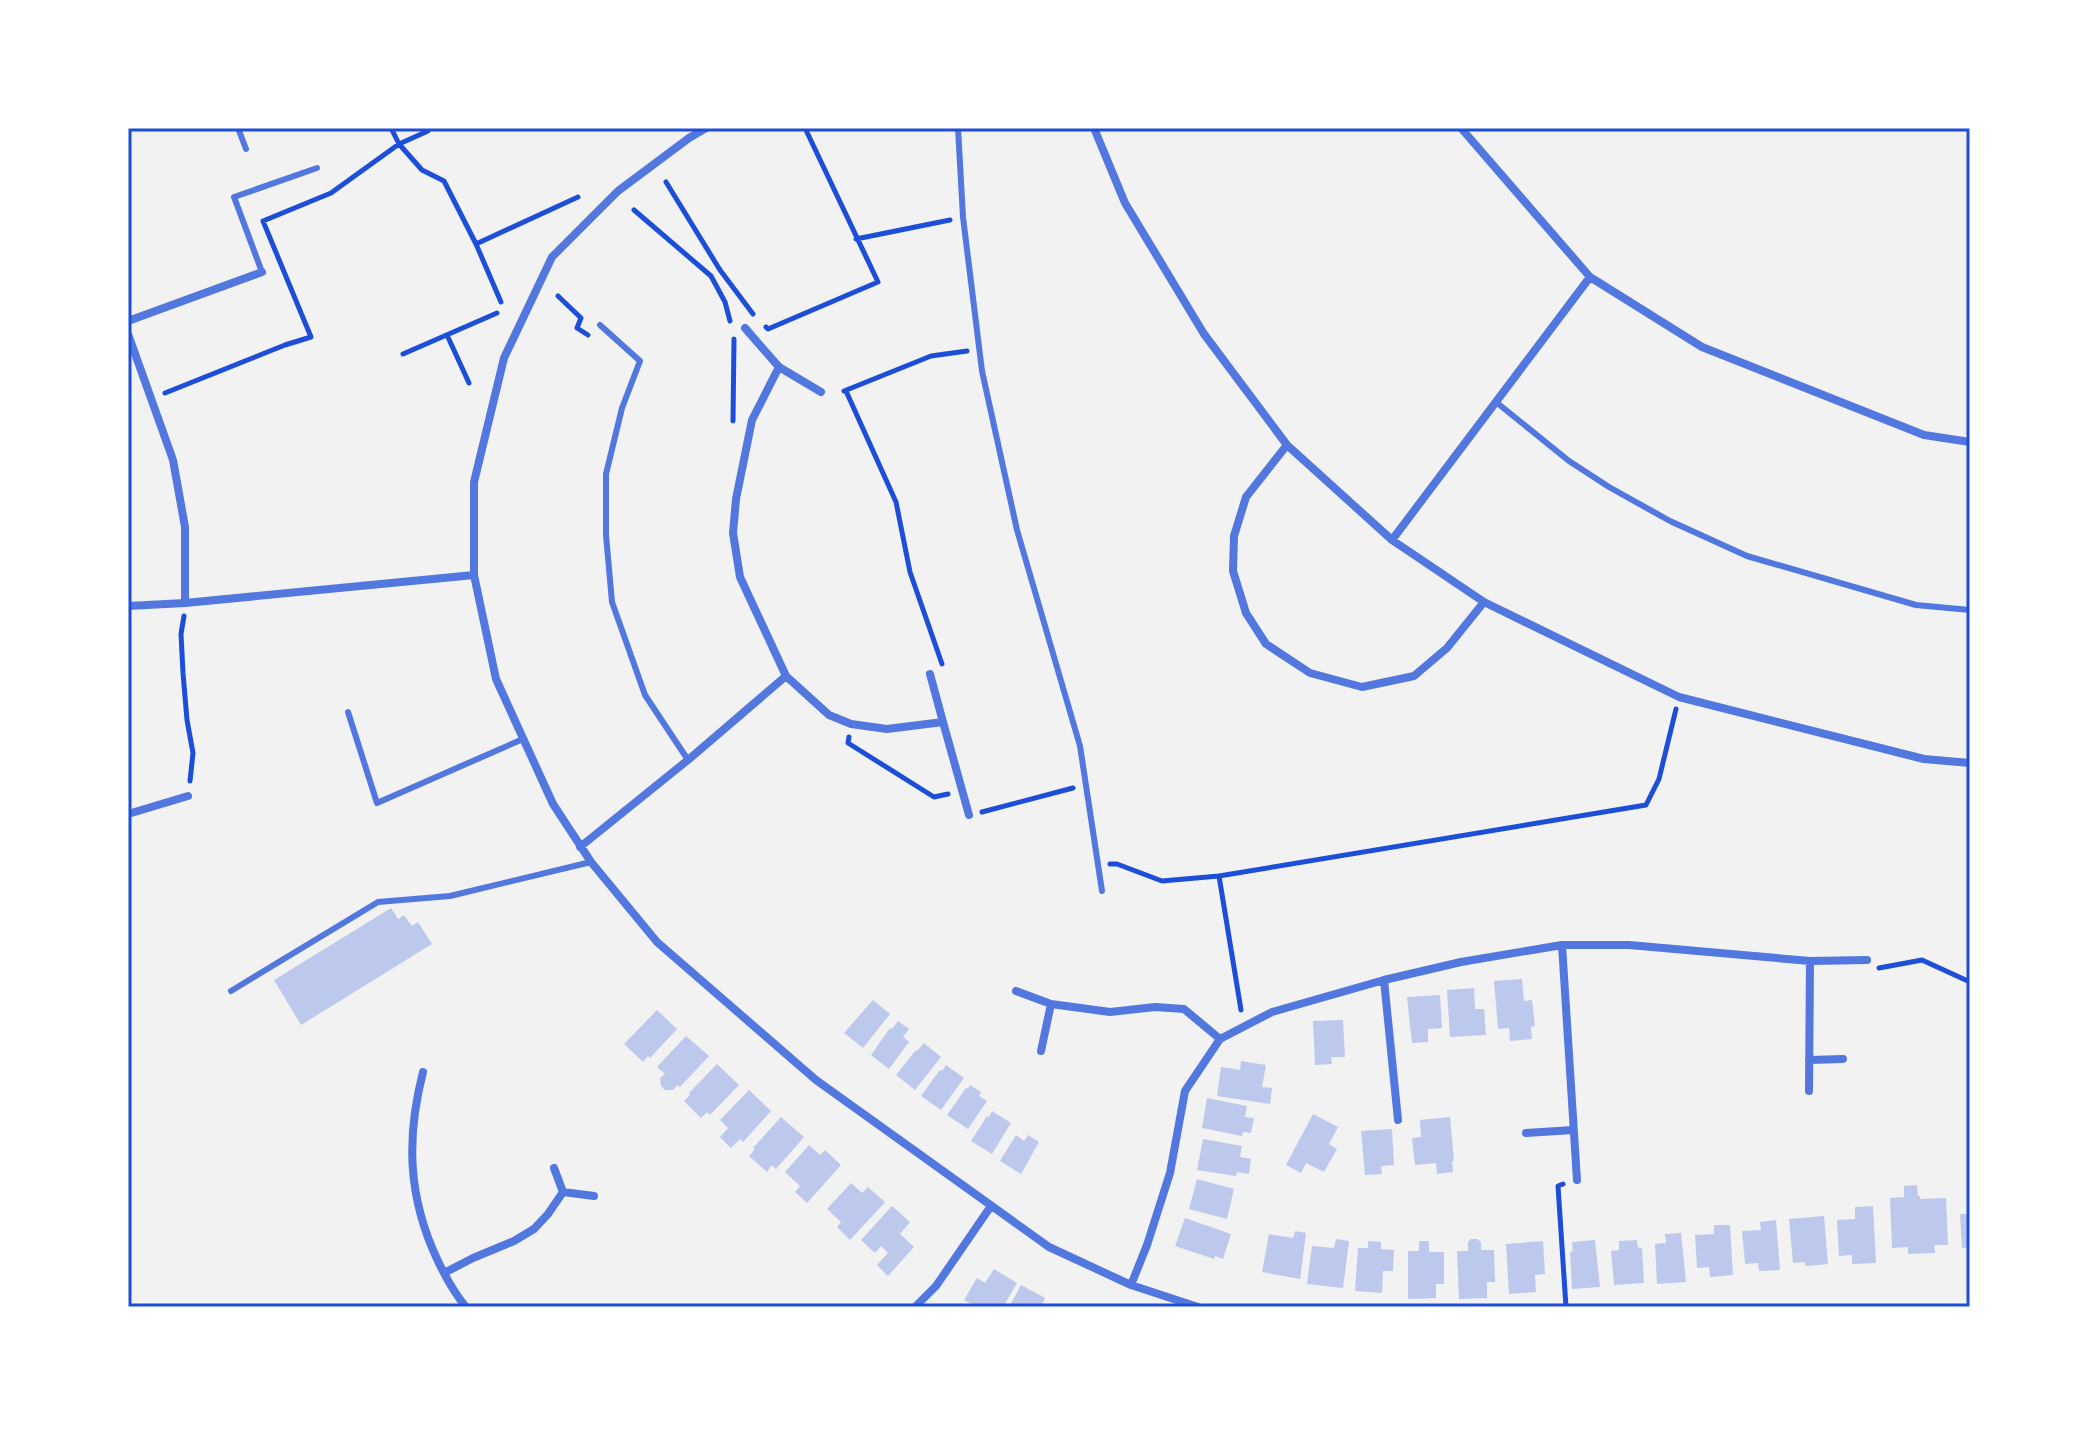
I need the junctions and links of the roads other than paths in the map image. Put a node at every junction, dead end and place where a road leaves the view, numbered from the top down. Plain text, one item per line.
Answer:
1 (238, 128) edge
2 (685, 128) edge
3 (706, 128) edge
4 (958, 128) edge
5 (1094, 128) edge
6 (1461, 128) edge
7 (689, 138) junction
8 (246, 149) dead end
9 (317, 168) dead end
10 (262, 272) joint
11 (1590, 277) junction
12 (128, 321) edge
13 (600, 325) road end
14 (745, 328) dead end
15 (128, 334) edge
16 (779, 367) junction
17 (821, 392) road end
18 (1496, 402) junction
19 (1970, 442) edge
20 (1287, 445) junction
21 (1392, 540) junction
22 (474, 575) junction
23 (1484, 602) junction
24 (185, 603) junction
25 (128, 606) edge
26 (1970, 610) edge
27 (930, 674) road end
28 (786, 676) junction
29 (348, 712) dead end
30 (943, 722) junction
31 (523, 739) junction
32 (688, 760) junction
33 (1970, 763) edge
34 (188, 796) road end
35 (128, 814) edge
36 (969, 815) road end
37 (580, 847) junction
38 (591, 862) junction
39 (1102, 891) dead end
40 (1562, 945) junction
41 (1867, 960) road end
42 (1810, 961) junction
43 (1384, 980) junction
44 (231, 991) dead end
45 (1016, 991) dead end
46 (1051, 1004) junction
47 (1220, 1039) junction
48 (1041, 1051) dead end
49 (1843, 1059) dead end
50 (1809, 1060) junction
51 (423, 1072) dead end
52 (1809, 1091) dead end
53 (1398, 1120) dead end
54 (1573, 1130) junction
55 (1526, 1133) dead end
56 (554, 1168) dead end
57 (1577, 1180) road end
58 (563, 1192) junction
59 (594, 1196) dead end
60 (991, 1206) junction
61 (444, 1273) junction
62 (1131, 1285) junction
63 (466, 1307) edge
64 (915, 1307) edge
65 (1198, 1307) edge

1 - 8 lane
2 - 7 street
3 - 7 street
4 - 39 lane
5 - 20 street
6 - 11 street
7 - 22 street
9 - 10 lane
10 - 12 street
11 - 18 street
11 - 19 street
13 - 32 lane
14 - 16 street
15 - 24 street
16 - 17 street
16 - 28 street
18 - 21 street
18 - 26 lane
20 - 21 street
20 - 23 street
21 - 23 street
22 - 24 street
22 - 31 street
23 - 33 street
24 - 25 street
27 - 30 street
28 - 30 street
28 - 32 street
29 - 31 lane
30 - 36 street
31 - 37 street
32 - 37 street
34 - 35 street
37 - 38 street
38 - 44 lane
38 - 60 street
40 - 42 street
40 - 43 street
40 - 54 street
41 - 42 street
42 - 50 street
43 - 47 street
43 - 53 street
45 - 46 street
46 - 47 street
46 - 48 street
47 - 62 street
49 - 50 street
50 - 52 street
51 - 61 street
54 - 55 street
54 - 57 street
56 - 58 street
58 - 59 street
58 - 61 street
60 - 62 street
60 - 64 street
61 - 63 street
62 - 65 street

